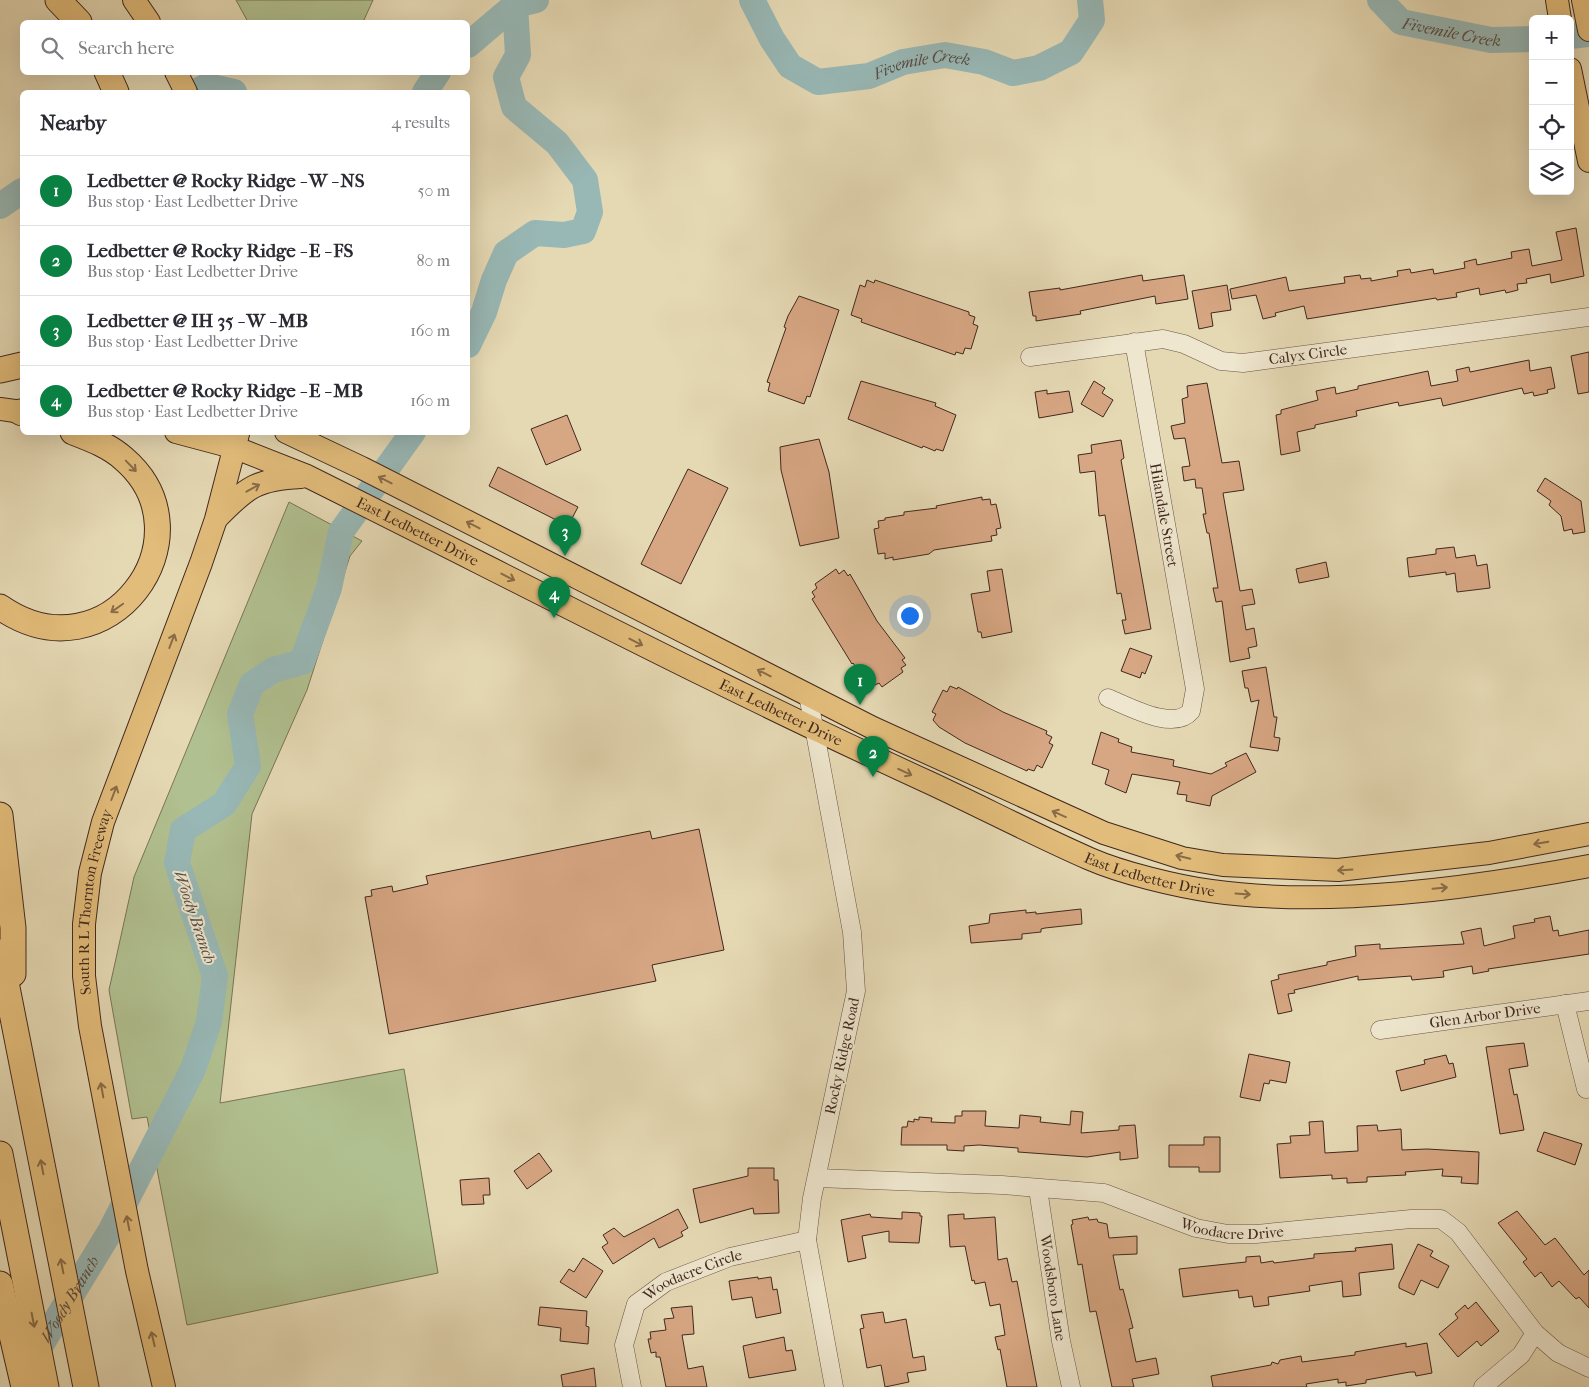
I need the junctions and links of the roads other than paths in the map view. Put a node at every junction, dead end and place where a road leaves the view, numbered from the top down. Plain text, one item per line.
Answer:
1 (58, 0) edge
2 (134, 0) edge
3 (1557, 0) edge
4 (1583, 0) edge
5 (1559, 15) edge
6 (77, 20) edge
7 (148, 20) edge
8 (1589, 30) edge
9 (108, 75) edge
10 (178, 75) edge
11 (1578, 89) edge
12 (115, 90) edge
13 (185, 90) edge
14 (1589, 161) edge
15 (1589, 317) edge
16 (1134, 342) junction
17 (1030, 357) dead end
18 (20, 365) edge
19 (0, 370) edge
20 (0, 375) edge
21 (20, 378) edge
22 (80, 435) edge
23 (199, 435) edge
24 (292, 435) edge
25 (237, 440) edge
26 (307, 476) junction
27 (447, 511) junction
28 (216, 519) junction
29 (433, 540) junction
30 (605, 592) junction
31 (0, 607) edge
32 (592, 620) junction
33 (808, 695) junction
34 (1108, 698) dead end
35 (813, 730) junction
36 (0, 815) edge
37 (1104, 834) junction
38 (1589, 834) edge
39 (1094, 861) junction
40 (1393, 865) junction
41 (1589, 866) edge
42 (1391, 892) junction
43 (0, 952) edge
44 (1589, 1001) edge
45 (1565, 1004) junction
46 (14, 1025) junction
47 (1380, 1030) dead end
48 (1586, 1089) dead end
49 (0, 1154) edge
50 (817, 1178) junction
51 (1038, 1189) junction
52 (807, 1240) junction
53 (0, 1284) edge
54 (1534, 1333) junction
55 (1589, 1368) edge
56 (84, 1376) edge
57 (24, 1387) edge
58 (46, 1387) edge
59 (164, 1387) edge
60 (632, 1387) edge
61 (834, 1387) edge
62 (1071, 1387) edge
63 (1482, 1387) edge

1 - 6 highway
2 - 7 main road
3 - 5 main road
4 - 8 main road
9 - 12 highway
10 - 13 main road
11 - 14 main road
15 - 16 street, Calyx Circle
16 - 17 street, Calyx Circle
16 - 34 street, Hilandale Street
18 - 19 highway
20 - 21 main road
22 -> 31 highway
23 - 25 main road, East Ledbetter Drive
27 -> 24 main road, East Ledbetter Drive
25 - 26 main road, East Ledbetter Drive
25 - 28 main road, South R L Thornton Freeway
28 -> 26 main road
26 - 29 main road, East Ledbetter Drive
27 - 29 main road
30 -> 27 main road, East Ledbetter Drive
59 -> 28 main road, South R L Thornton Freeway
29 -> 32 main road, East Ledbetter Drive
30 - 32 main road
33 -> 30 main road, East Ledbetter Drive
32 -> 35 main road, East Ledbetter Drive
33 - 35 street, Rocky Ridge Road
37 -> 33 main road, East Ledbetter Drive
35 -> 39 main road, East Ledbetter Drive
35 - 50 street, Rocky Ridge Road
36 - 46 highway
37 - 39 main road
40 -> 37 main road, East Ledbetter Drive
38 -> 40 main road, East Ledbetter Drive
39 -> 42 main road, East Ledbetter Drive
40 - 42 main road
42 -> 41 main road, East Ledbetter Drive
43 - 46 highway
44 - 45 street, Glen Arbor Drive
45 - 47 street, Glen Arbor Drive
45 - 48 street
56 -> 46 highway
49 -> 58 highway
50 - 51 street, Woodacre Drive
50 - 52 street, Rocky Ridge Road
51 - 54 street, Woodacre Drive
51 - 62 street, Woodsboro Lane
52 - 60 street, Woodacre Circle
52 - 61 street, Rocky Ridge Road
53 - 57 highway
54 - 55 street, Woodacre Drive
54 - 63 street

